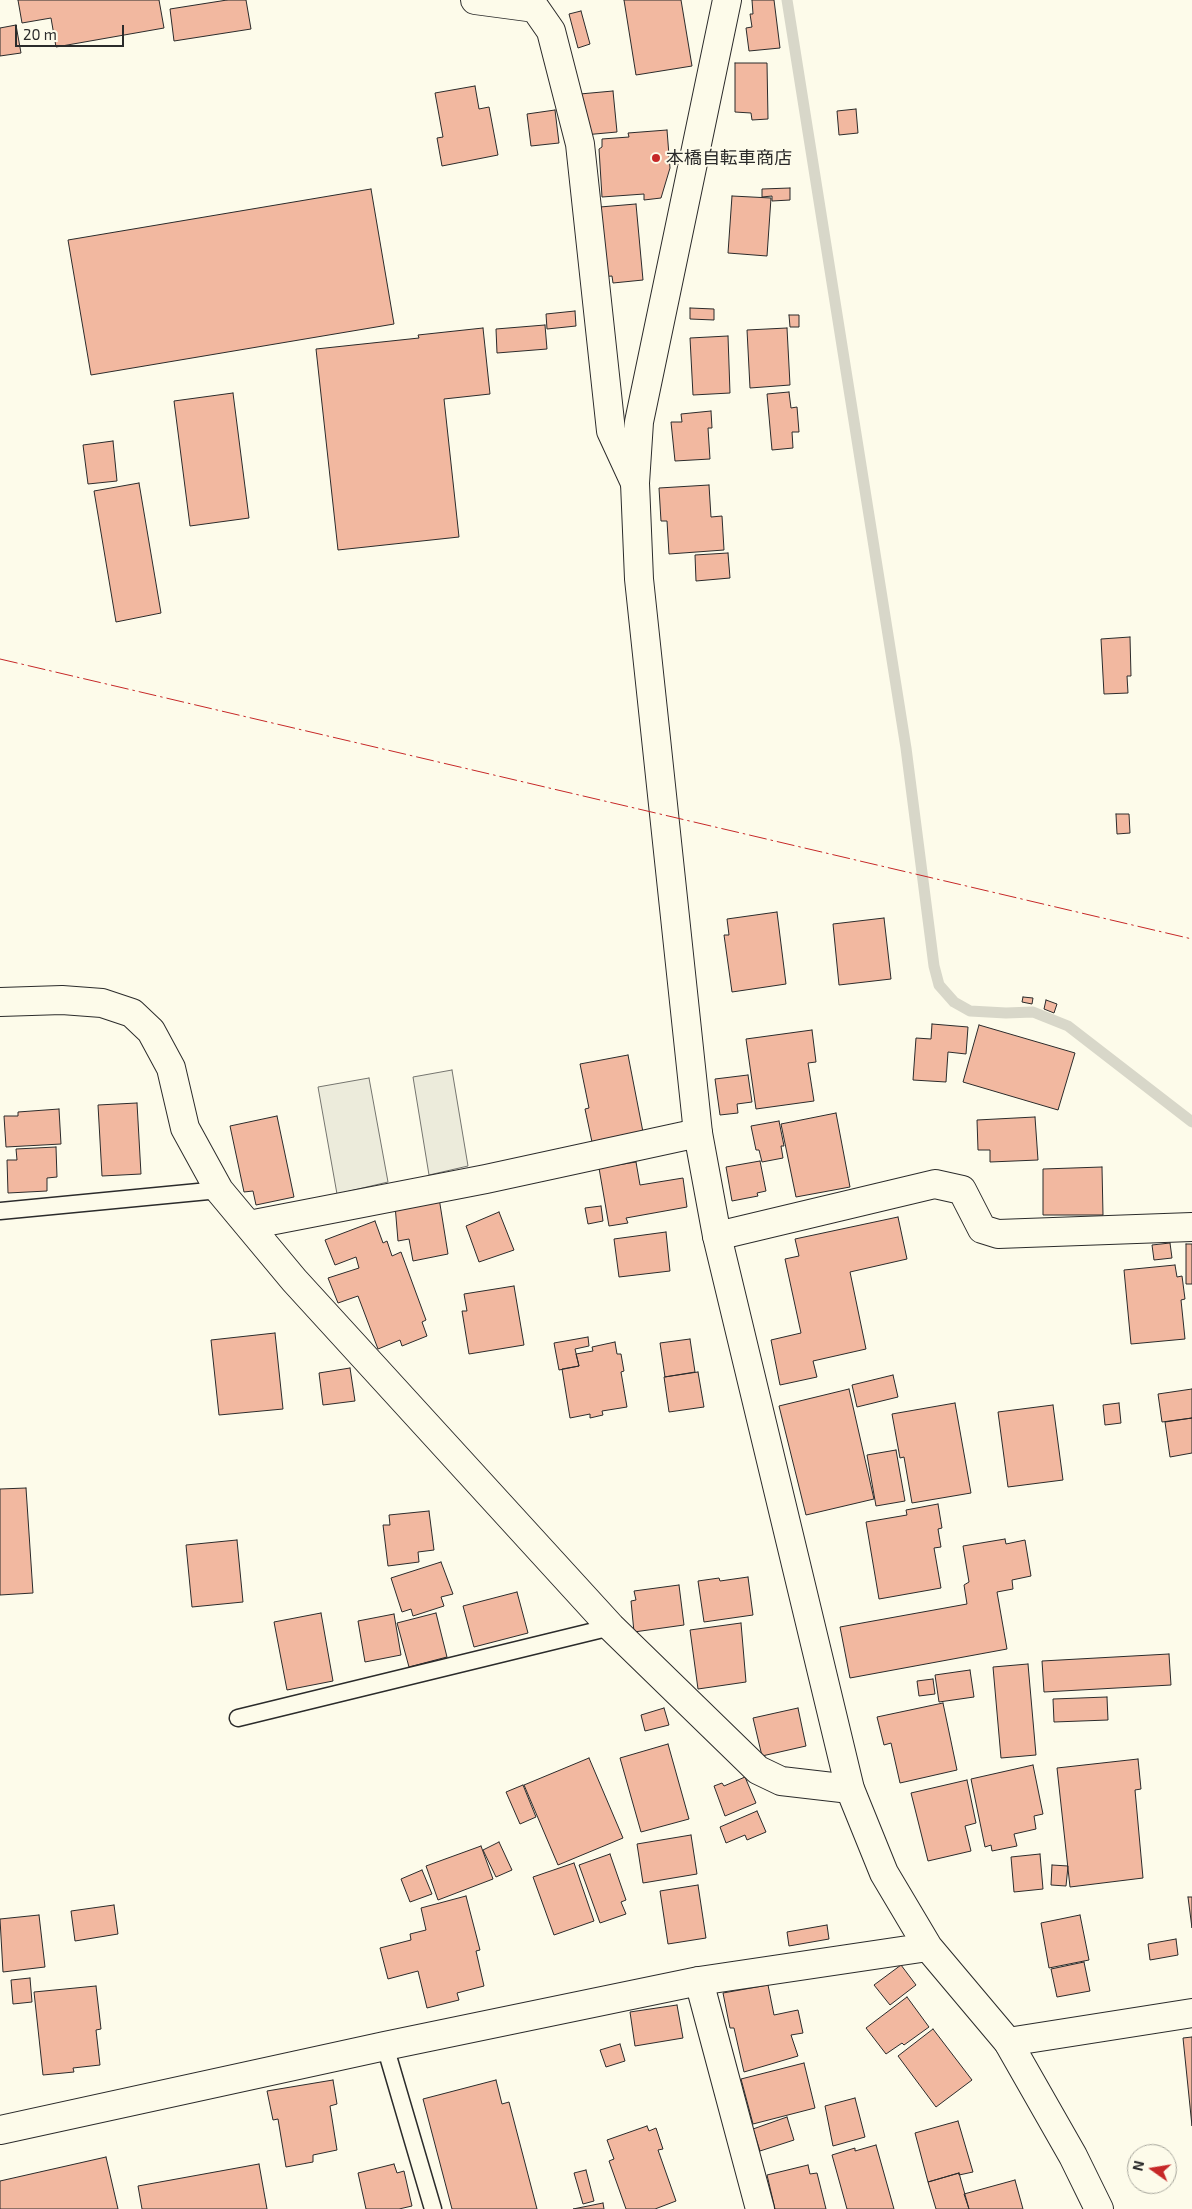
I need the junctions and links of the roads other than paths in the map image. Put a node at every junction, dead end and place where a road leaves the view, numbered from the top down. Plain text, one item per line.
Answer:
1 (475, 0) edge
2 (727, 0) edge
3 (635, 483) junction
4 (0, 1002) edge
5 (698, 1133) junction
6 (219, 1190) junction
7 (0, 1211) edge
8 (249, 1225) junction
9 (1192, 1227) edge
10 (717, 1236) junction
11 (611, 1627) junction
12 (238, 1718) dead end
13 (850, 1789) junction
14 (928, 1948) junction
15 (700, 1981) junction
16 (1192, 2013) edge
17 (1008, 2042) junction
18 (385, 2046) junction
19 (0, 2130) edge
20 (433, 2209) edge
21 (760, 2209) edge
22 (1099, 2209) edge

1 - 3 street
2 - 3 street
3 - 5 street
4 - 6 street
5 - 8 street
5 - 10 street
6 - 7 lane
6 - 8 street
8 - 11 street
9 - 10 street
10 - 13 street
11 - 12 lane
11 - 13 street
13 - 14 street
14 - 15 street
14 - 17 street
15 - 18 street
15 - 21 street
16 - 17 street
17 - 22 street
18 - 19 street
18 - 20 lane

